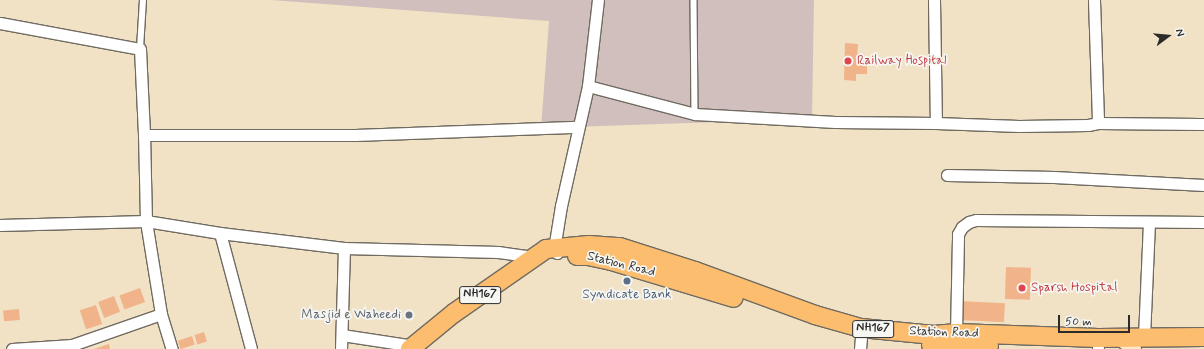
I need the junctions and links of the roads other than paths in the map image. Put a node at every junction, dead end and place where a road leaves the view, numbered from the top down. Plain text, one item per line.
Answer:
1 (143, 0) edge
2 (598, 0) edge
3 (694, 0) edge
4 (934, 0) edge
5 (1094, 0) edge
6 (0, 23) edge
7 (140, 49) junction
8 (588, 86) junction
9 (695, 114) junction
10 (936, 123) junction
11 (1098, 123) junction
12 (1204, 124) edge
13 (578, 127) junction
14 (144, 135) junction
15 (947, 175) dead end
16 (1204, 185) edge
17 (146, 221) junction
18 (1149, 222) junction
19 (1204, 222) edge
20 (0, 225) edge
21 (220, 233) junction
22 (344, 248) junction
23 (556, 252) junction
24 (535, 257) junction
25 (161, 314) junction
26 (956, 333) junction
27 (342, 334) junction
28 (1204, 337) edge
29 (860, 344) edge
30 (1134, 344) edge
31 (70, 348) edge
32 (416, 348) edge
33 (1204, 348) edge
34 (12, 349) edge
35 (172, 349) edge
36 (251, 349) edge
37 (341, 349) edge
38 (1098, 349) edge

1 - 7 lane
2 - 8 street
3 - 9 lane
4 - 10 street
5 - 11 street
6 - 7 street
7 - 14 street
8 - 9 street
8 - 13 street
9 - 10 street
10 - 11 street
11 - 12 street
13 - 14 street
13 - 23 street
14 - 17 street
15 - 16 street
17 - 20 street
17 - 21 street
17 - 25 street
18 - 19 street
18 - 26 street
18 - 30 street
21 - 22 street
21 - 36 street
22 - 24 street
22 - 27 street
23 - 24 highway, NH167
23 - 26 highway, Station Road / NH167
23 - 29 highway, Station Road / NH167
23 - 32 highway, NH167
24 - 32 highway, NH167
25 - 31 street
25 - 35 street
26 - 30 highway, Station Road / NH167
27 - 32 street
27 - 37 street
28 - 30 highway, Station Road / NH167
29 - 38 highway, Station Road / NH167
30 - 33 highway, Station Road / NH167
30 - 38 highway, Station Road / NH167
31 - 34 street

